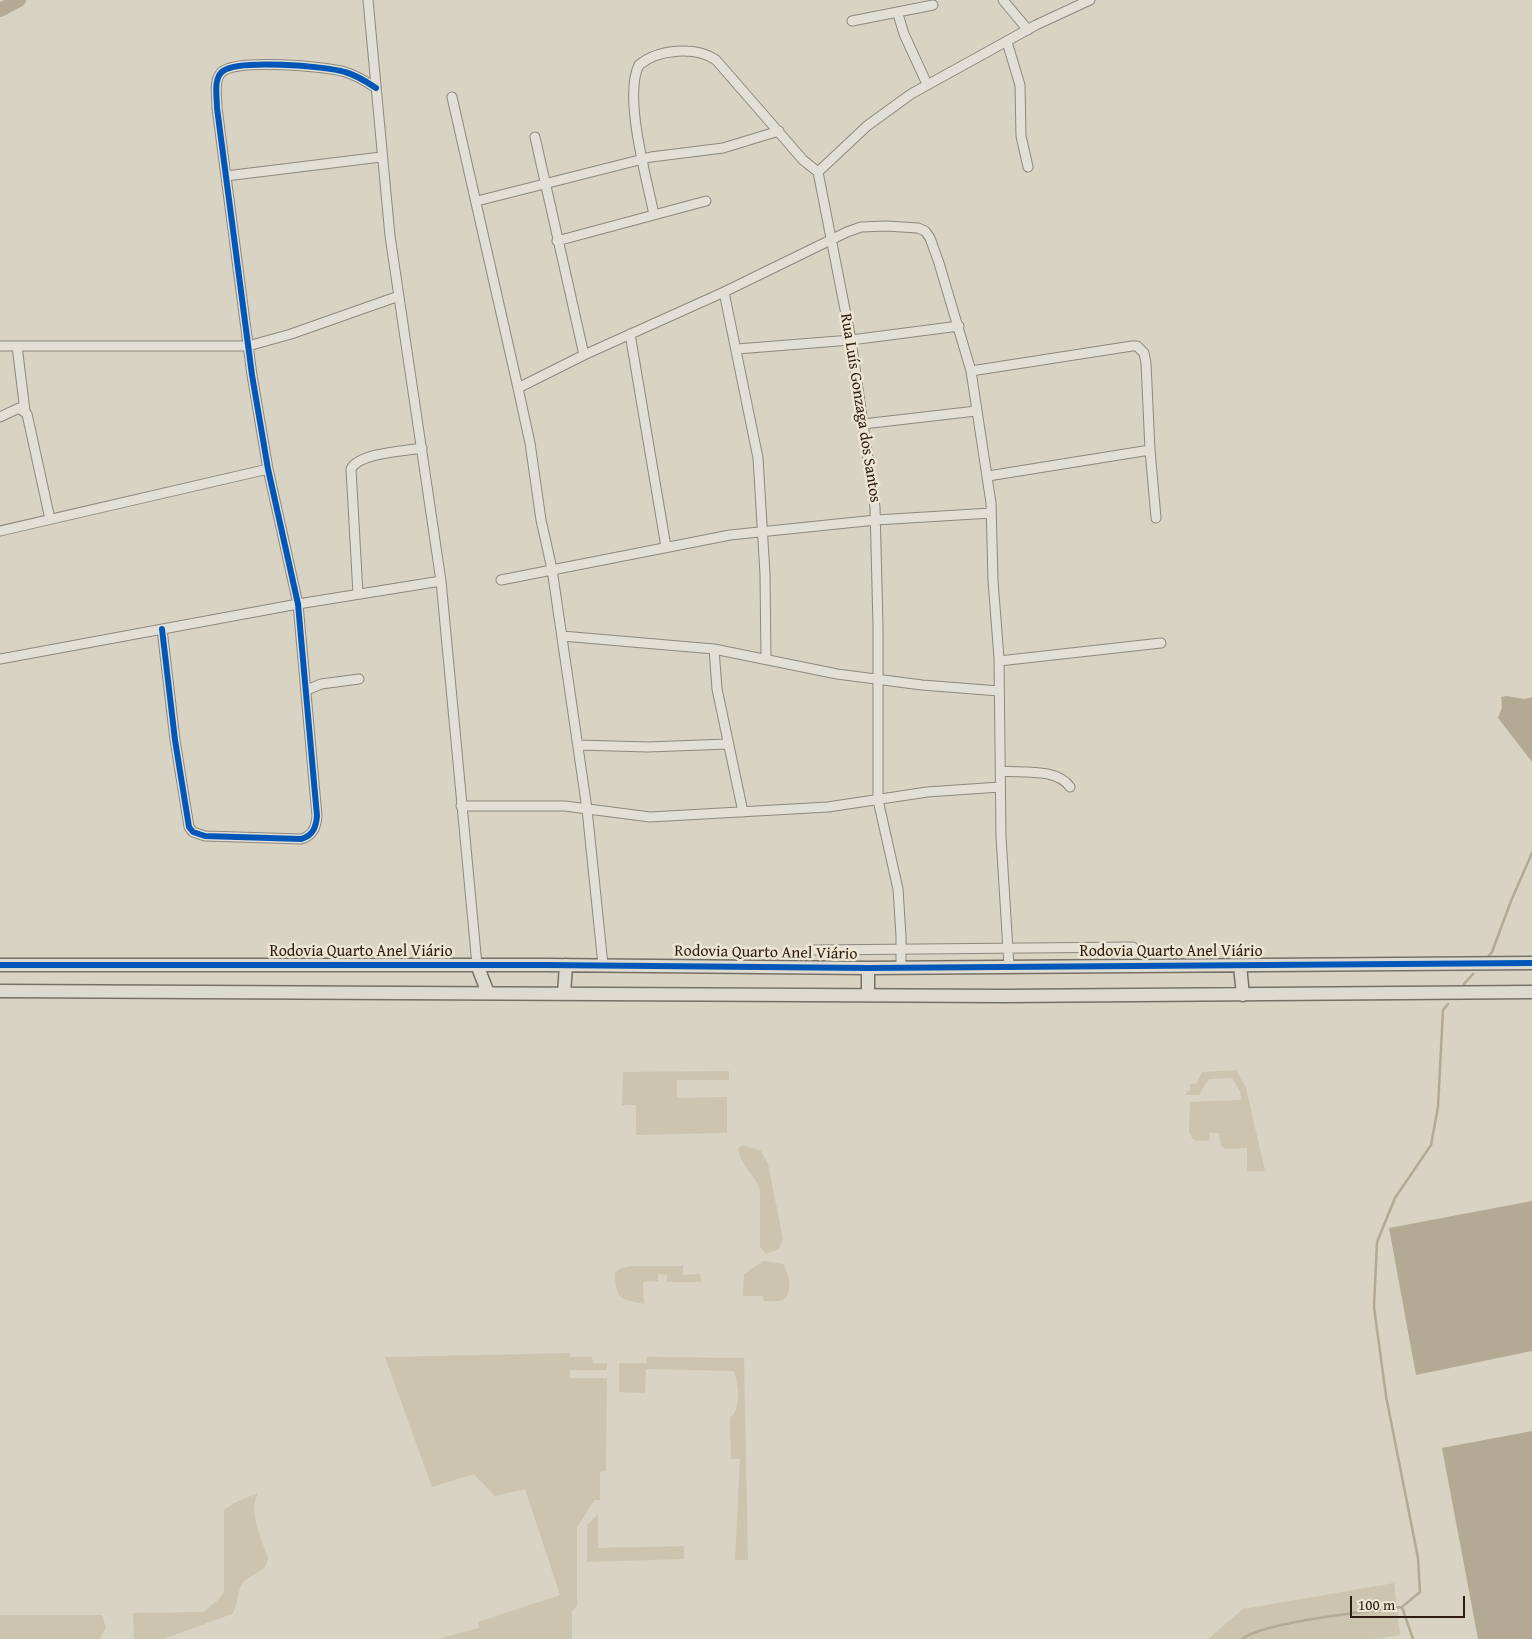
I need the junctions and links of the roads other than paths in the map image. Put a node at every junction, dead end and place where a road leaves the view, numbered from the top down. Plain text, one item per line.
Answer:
1 (368, 0) edge
2 (1003, 0) edge
3 (1090, 0) edge
4 (933, 4) dead end
5 (898, 14) junction
6 (852, 22) dead end
7 (1028, 30) junction
8 (1007, 42) junction
9 (927, 84) junction
10 (376, 88) junction
11 (452, 97) dead end
12 (778, 131) junction
13 (535, 137) dead end
14 (381, 156) junction
15 (643, 159) junction
16 (1028, 167) dead end
17 (818, 172) junction
18 (226, 176) junction
19 (546, 185) junction
20 (477, 201) junction
21 (706, 201) dead end
22 (654, 214) junction
23 (830, 239) junction
24 (557, 241) junction
25 (724, 292) junction
26 (399, 296) junction
27 (958, 326) junction
28 (630, 334) junction
29 (851, 340) junction
30 (0, 346) edge
31 (17, 346) junction
32 (248, 346) junction
33 (737, 349) junction
34 (584, 355) junction
35 (971, 371) junction
36 (518, 388) junction
37 (25, 411) junction
38 (976, 411) junction
39 (0, 417) edge
40 (863, 424) junction
41 (422, 448) junction
42 (1150, 450) junction
43 (268, 469) junction
44 (988, 476) junction
45 (991, 513) junction
46 (1156, 518) dead end
47 (50, 519) junction
48 (876, 520) junction
49 (0, 531) edge
50 (762, 531) junction
51 (666, 548) junction
52 (552, 570) junction
53 (501, 580) dead end
54 (441, 581) junction
55 (358, 594) junction
56 (298, 604) junction
57 (162, 628) junction
58 (562, 636) junction
59 (1162, 643) dead end
60 (714, 650) junction
61 (0, 659) edge
62 (766, 659) junction
63 (999, 661) junction
64 (358, 679) dead end
65 (878, 680) junction
66 (307, 690) junction
67 (999, 691) junction
68 (728, 744) junction
69 (578, 745) junction
70 (1001, 771) junction
71 (1000, 787) junction
72 (1070, 787) dead end
73 (878, 800) junction
74 (461, 806) junction
75 (587, 809) junction
76 (742, 812) junction
77 (1133, 947) dead end
78 (1008, 948) junction
79 (902, 949) junction
80 (812, 950) dead end
81 (1532, 963) edge
82 (0, 965) edge
83 (477, 965) junction
84 (566, 965) junction
85 (602, 965) junction
86 (1009, 966) junction
87 (1240, 966) junction
88 (868, 968) junction
89 (901, 968) junction
90 (0, 991) edge
91 (1532, 992) edge
92 (488, 993) junction
93 (1445, 993) junction
94 (564, 994) junction
95 (868, 995) junction
96 (1243, 995) junction
97 (1532, 998) edge

1 - 10 street
2 - 7 street
3 - 7 street
4 - 5 street
5 - 6 street
5 - 9 street
7 - 8 street
8 - 9 street
8 - 16 street
9 - 17 street
10 - 14 street
10 - 18 street
11 - 20 street
12 - 15 street
12 - 15 street
12 - 17 street
13 - 19 street
14 - 18 street
14 - 26 street
15 - 19 street
15 - 22 street
17 - 23 street, Rua Luís Gonzaga dos Santos
18 - 32 street
19 - 20 street
19 - 24 street
20 - 36 street
21 - 22 street
22 - 24 street
23 - 25 street
23 - 27 street
23 - 29 street, Rua Luís Gonzaga dos Santos
24 - 34 street
25 - 28 street
25 - 33 street
26 - 32 street
26 - 41 street
27 - 29 street
27 - 35 street
28 - 34 street
28 - 51 street
29 - 33 street
29 - 40 street, Rua Luís Gonzaga dos Santos
30 - 31 street
31 - 32 street
31 - 37 street
32 - 43 street
33 - 50 street
34 - 36 street
35 - 38 street
35 - 42 street
36 - 52 street
37 - 39 street
37 - 47 street
38 - 40 street
38 - 44 street
40 - 48 street, Rua Luís Gonzaga dos Santos
41 - 54 street
41 - 55 street
42 - 44 street
42 - 46 street
43 - 47 street
43 - 56 street
44 - 45 street
45 - 48 street
45 - 63 street
47 - 49 street
48 - 50 street
48 - 65 street, Rua Luís Gonzaga dos Santos
50 - 51 street
50 - 62 street
51 - 52 street
52 - 53 street
52 - 58 street
54 - 55 street
54 - 74 street
55 - 56 street
56 - 57 street
56 - 66 street
57 - 61 street
57 - 66 street
58 - 60 street
58 - 69 street
59 - 63 street
60 - 62 street
60 - 68 street
62 - 65 street
63 - 67 street
64 - 66 street
65 - 67 street
65 - 73 street, Rua Luís Gonzaga dos Santos
67 - 70 street
68 - 69 street
68 - 76 street
69 - 75 street
70 - 71 street
70 - 72 street
71 - 73 street
71 - 78 street
73 - 76 street
73 - 79 street, Rua Luís Gonzaga dos Santos
74 - 75 street
74 - 83 street
75 - 76 street
75 - 85 street
77 - 78 street
78 - 79 street
78 - 86 street
79 - 80 street
79 - 89 street, Rua Luís Gonzaga dos Santos
81 - 87 highway, Rodovia Quarto Anel Viário
82 - 83 highway, Rodovia Quarto Anel Viário
83 - 84 highway, Rodovia Quarto Anel Viário
83 - 92 highway
84 - 85 highway, Rodovia Quarto Anel Viário
84 - 94 highway
85 - 88 highway, Rodovia Quarto Anel Viário
86 - 87 highway, Rodovia Quarto Anel Viário
86 - 89 highway, Rodovia Quarto Anel Viário
87 - 96 highway
88 - 89 highway, Rodovia Quarto Anel Viário
88 - 95 highway
90 - 92 highway
91 - 93 highway
92 - 94 highway
93 - 96 highway
93 - 97 street
94 - 95 highway
95 - 96 highway

